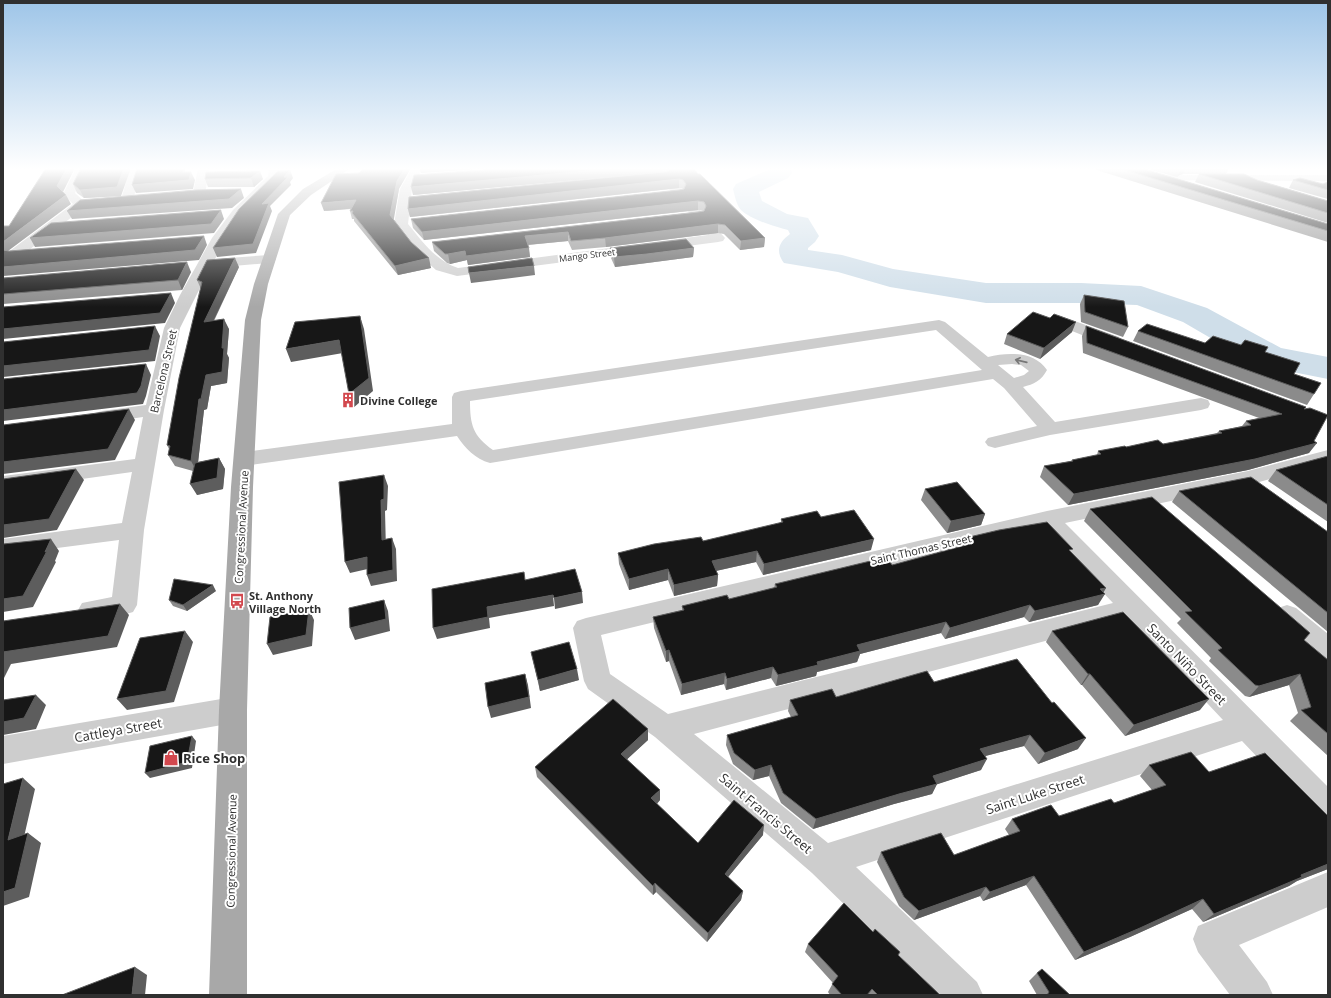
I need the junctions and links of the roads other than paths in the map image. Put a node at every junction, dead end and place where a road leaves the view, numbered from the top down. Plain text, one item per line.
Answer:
1 (698, 214) edge
2 (68, 215) edge
3 (228, 215) edge
4 (284, 215) edge
5 (402, 215) edge
6 (693, 215) edge
7 (682, 216) edge
8 (416, 222) edge
9 (401, 224) junction
10 (76, 225) edge
11 (53, 226) junction
12 (434, 245) edge
13 (419, 247) junction
14 (37, 253) edge
15 (8, 259) edge
16 (269, 259) junction
17 (196, 265) junction
18 (1058, 320) edge
19 (1131, 347) edge
20 (996, 373) junction
21 (1201, 404) dead end
22 (154, 410) junction
23 (86, 419) edge
24 (462, 425) junction
25 (1050, 429) junction
26 (995, 442) dead end
27 (244, 454) junction
28 (1328, 456) edge
29 (145, 464) junction
30 (1248, 478) junction
31 (3, 483) edge
32 (1266, 492) edge
33 (1047, 519) junction
34 (132, 530) junction
35 (3, 547) edge
36 (1269, 599) edge
37 (1134, 608) junction
38 (71, 613) edge
39 (586, 628) joint
40 (1328, 650) edge
41 (233, 710) junction
42 (1246, 726) junction
43 (665, 728) junction
44 (3, 750) edge
45 (1328, 809) edge
46 (824, 861) junction
47 (1328, 889) edge
48 (228, 995) edge
49 (964, 995) edge
50 (1254, 995) edge

1 - 13 street, Mango Street
2 - 11 street
3 - 17 street, Barcelona Street
4 - 16 main road, Congressional Avenue
5 - 9 street
6 - 7 street
8 - 9 street
9 - 13 street
10 - 11 street
11 - 15 street
12 - 13 street
14 - 15 street
16 - 17 street
16 - 27 main road, Congressional Avenue
17 - 22 street, Barcelona Street
18 - 19 street
20 - 24 street
20 - 24 street
20 - 25 street
21 - 25 street
22 - 23 street
22 - 29 street, Barcelona Street
24 - 27 street
25 - 26 street
27 - 41 main road, Congressional Avenue
28 - 30 street, Saint Thomas Street
29 - 31 street
29 - 34 street, Barcelona Street
30 - 32 street
30 - 33 street, Saint Thomas Street
33 - 37 street, Santo Niño Street
33 - 39 street, Saint Thomas Street
34 - 35 street
34 - 38 street, Barcelona Street
36 - 40 street
37 - 42 street, Santo Niño Street
37 - 43 street
39 - 43 street, Saint Francis Street
41 - 44 street, Cattleya Street
41 - 48 main road, Congressional Avenue
42 - 45 street, Santo Niño Street
42 - 46 street, Saint Luke Street
43 - 46 street, Saint Francis Street
46 - 49 street, Saint Francis Street
47 - 50 street

